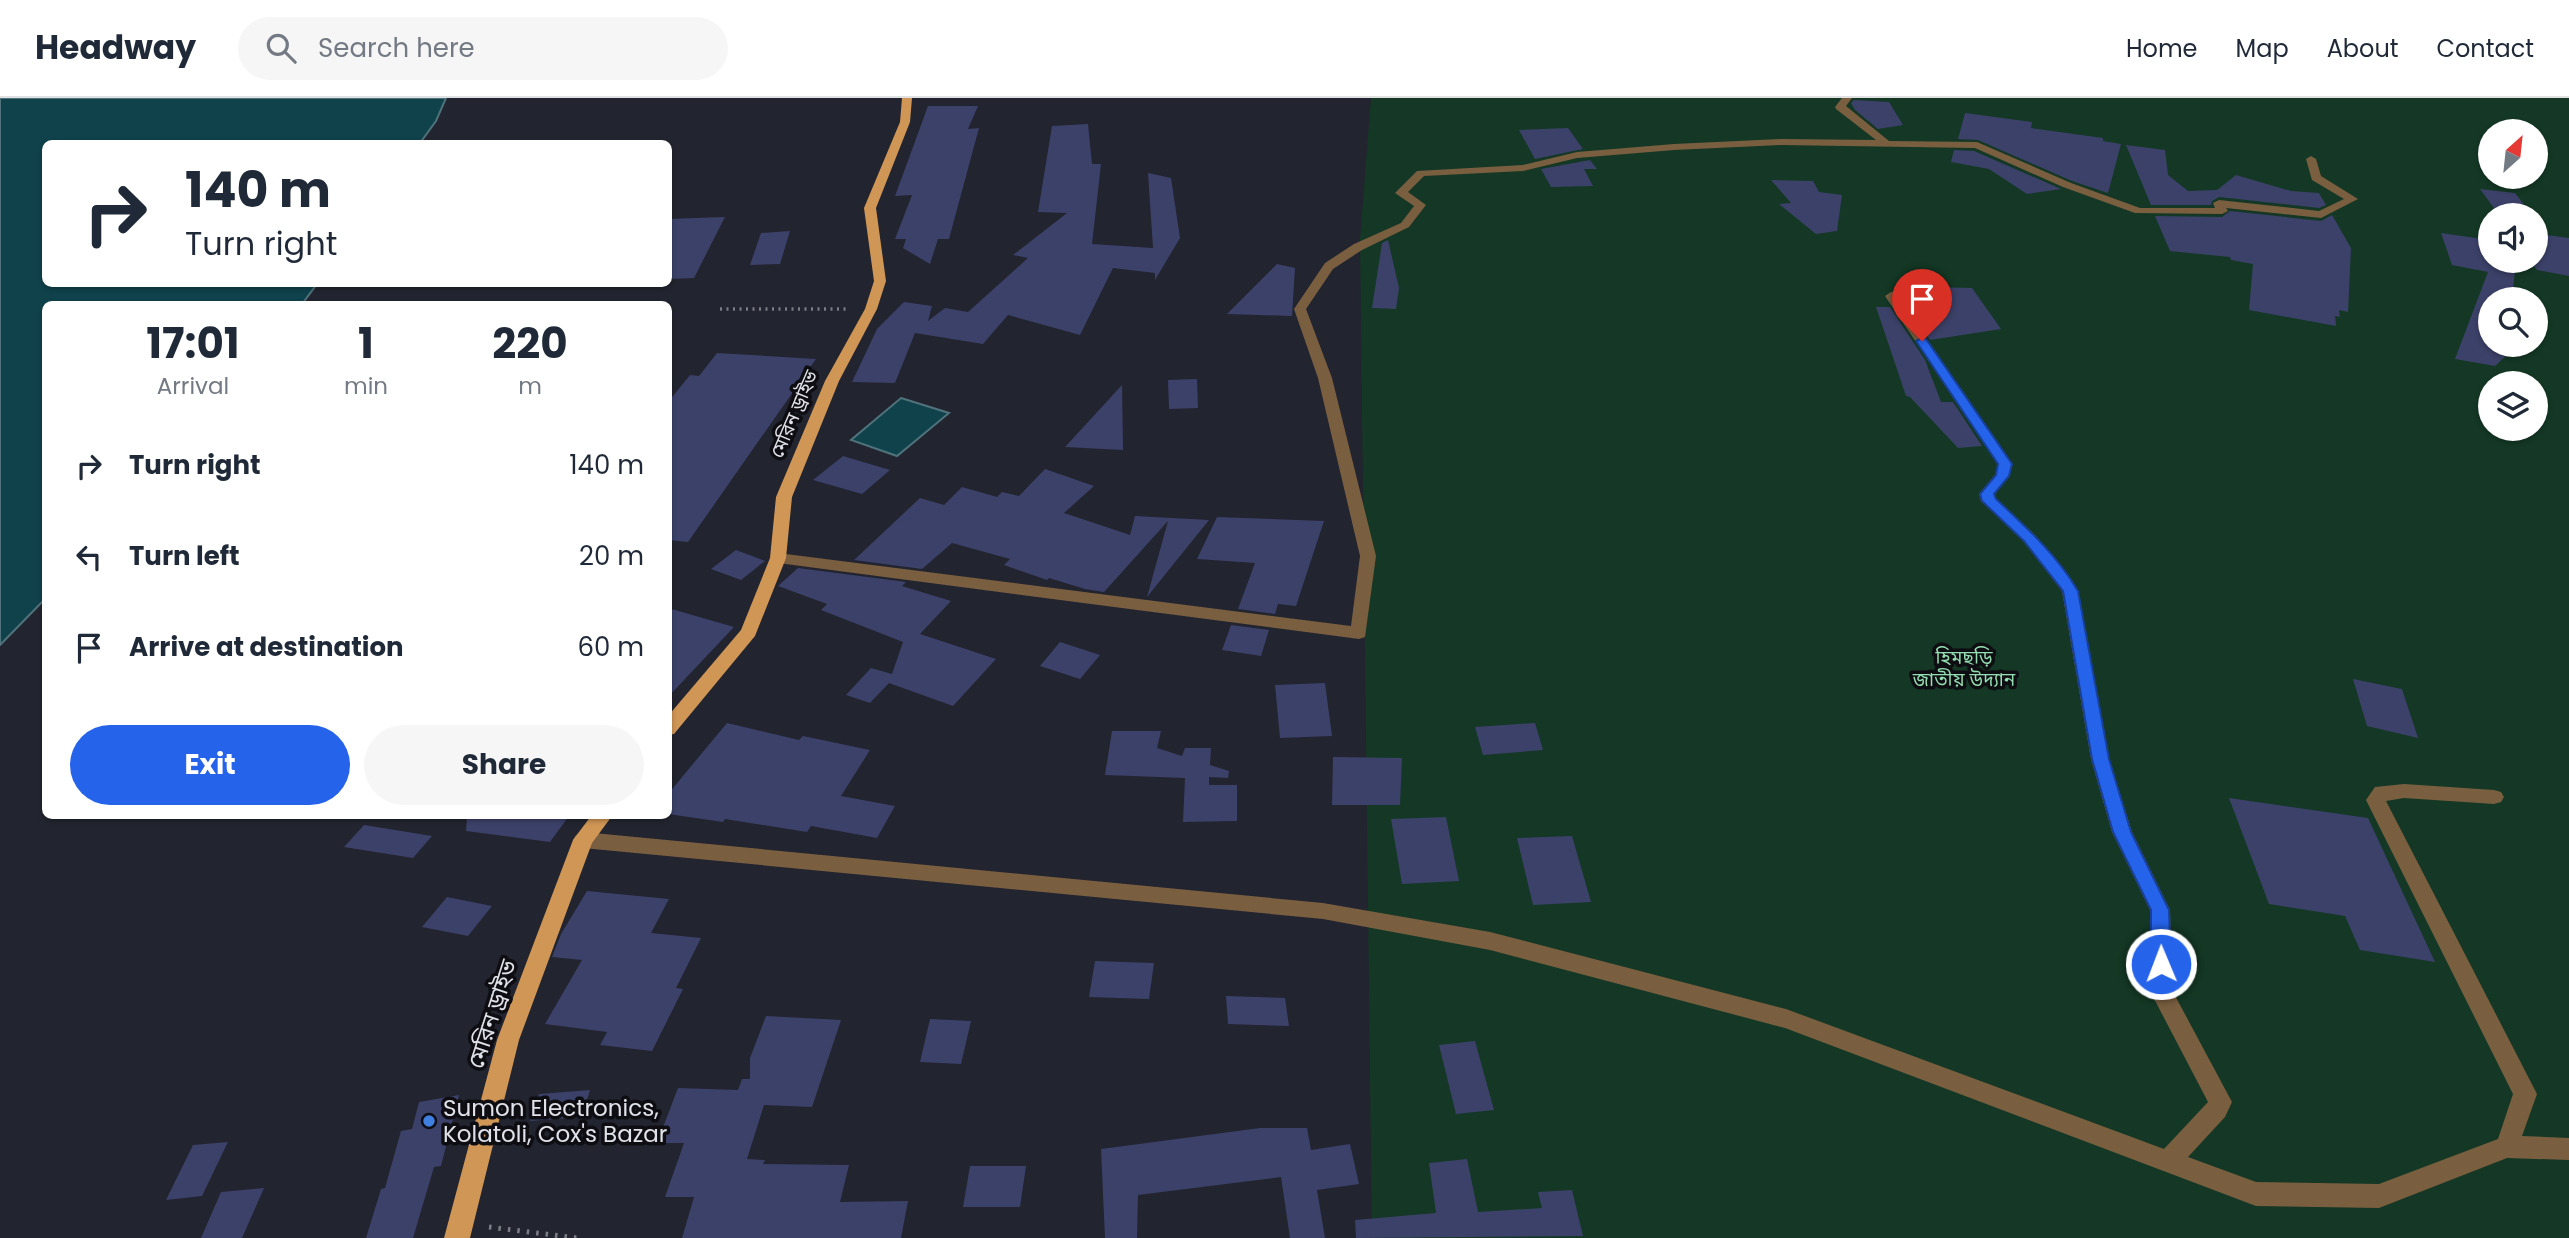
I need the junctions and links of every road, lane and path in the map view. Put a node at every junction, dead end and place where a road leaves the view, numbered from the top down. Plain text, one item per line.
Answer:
1 (907, 98) edge
2 (1847, 98) edge
3 (1885, 142) junction
4 (2311, 159) dead end
5 (1926, 293) dead end
6 (720, 309) dead end
7 (871, 309) junction
8 (778, 558) junction
9 (672, 724) edge
10 (2494, 797) dead end
11 (600, 819) edge
12 (583, 840) junction
13 (2507, 1147) junction
14 (2569, 1149) edge
15 (2167, 1163) junction
16 (459, 1231) edge
17 (577, 1238) edge

1 - 7 main road, মেরিন ড্রাইভ
2 - 3 street
3 - 4 street
3 - 8 street
5 - 15 street
6 - 7 path
7 - 8 main road, মেরিন ড্রাইভ
8 - 9 main road, মেরিন ড্রাইভ
10 - 13 street
11 - 12 main road, মেরিন ড্রাইভ
12 - 15 street
12 - 16 main road, মেরিন ড্রাইভ
13 - 14 street
13 - 15 street
16 - 17 path

